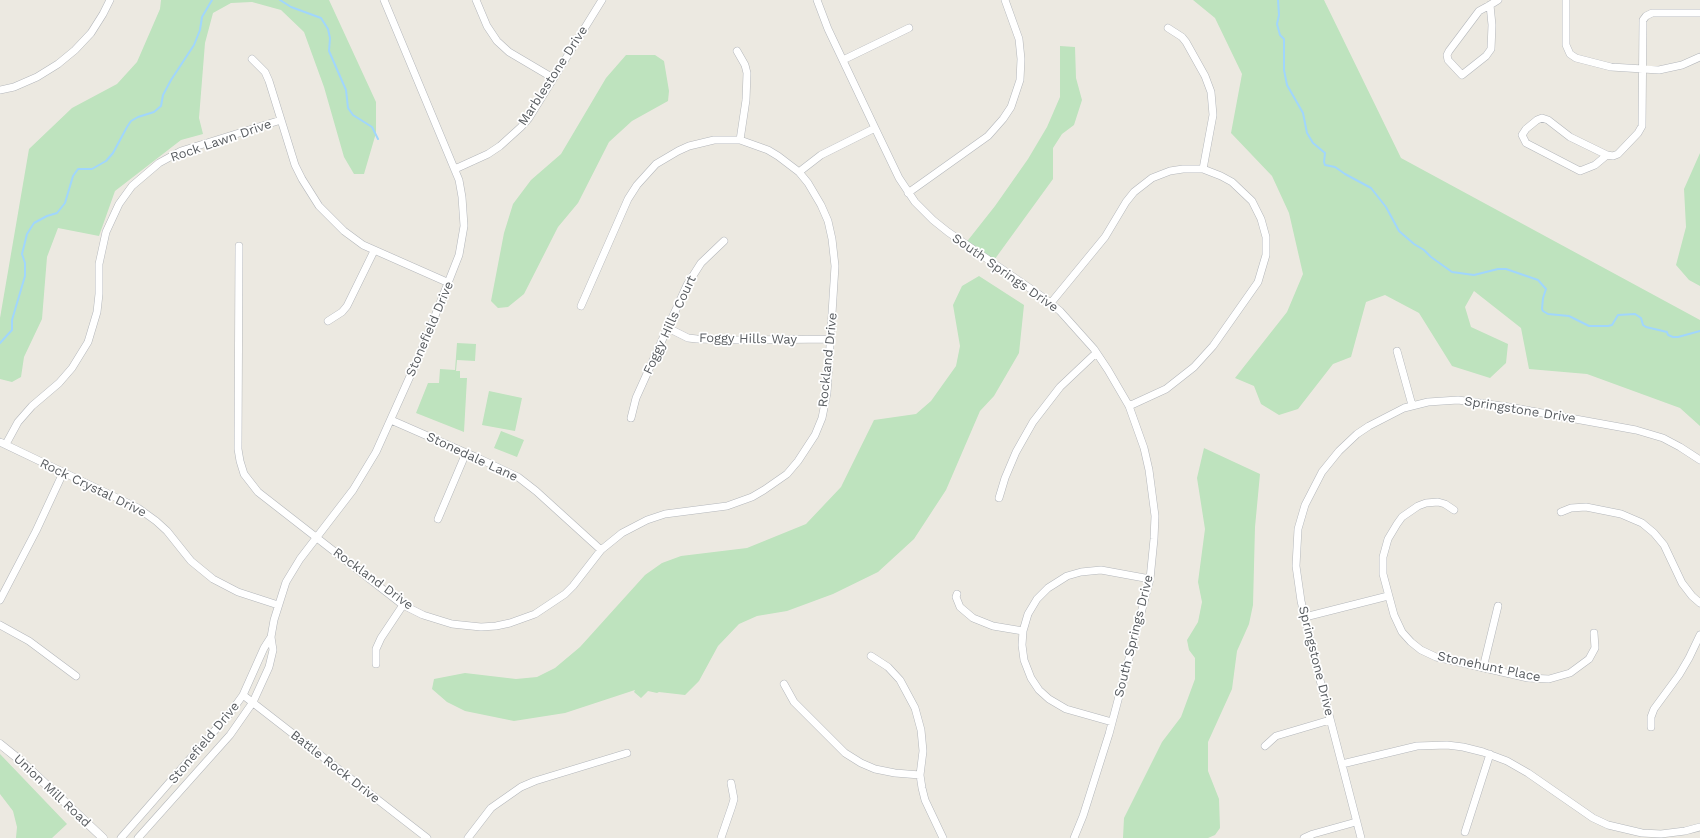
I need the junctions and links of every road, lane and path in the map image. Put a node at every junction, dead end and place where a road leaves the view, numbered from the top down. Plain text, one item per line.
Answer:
1 (110, 0) edge
2 (384, 0) edge
3 (476, 0) edge
4 (602, 0) edge
5 (817, 0) edge
6 (1005, 0) edge
7 (1498, 0) edge
8 (1566, 0) edge
9 (1490, 5) junction
10 (1700, 13) edge
11 (909, 28) dead end
12 (1168, 28) dead end
13 (737, 51) dead end
14 (1700, 57) edge
15 (252, 59) dead end
16 (843, 60) junction
17 (1643, 69) junction
18 (553, 78) junction
19 (0, 90) edge
20 (281, 120) junction
21 (875, 128) junction
22 (740, 140) junction
23 (1606, 155) junction
24 (455, 169) junction
25 (1203, 170) junction
26 (799, 172) junction
27 (908, 193) junction
28 (724, 240) dead end
29 (239, 246) dead end
30 (374, 251) junction
31 (449, 283) junction
32 (1050, 304) junction
33 (581, 306) dead end
34 (328, 321) dead end
35 (668, 328) junction
36 (831, 339) junction
37 (1397, 351) dead end
38 (1096, 353) junction
39 (1412, 405) junction
40 (1129, 406) junction
41 (631, 418) dead end
42 (391, 420) junction
43 (3, 443) edge
44 (466, 453) junction
45 (1700, 460) edge
46 (63, 473) junction
47 (999, 498) dead end
48 (1454, 510) dead end
49 (1561, 512) dead end
50 (438, 519) dead end
51 (316, 538) junction
52 (601, 550) junction
53 (1150, 580) junction
54 (957, 594) dead end
55 (1388, 596) junction
56 (0, 600) edge
57 (1700, 603) edge
58 (278, 605) junction
59 (403, 605) junction
60 (1498, 606) dead end
61 (1305, 616) junction
62 (0, 625) edge
63 (1023, 631) junction
64 (1594, 633) dead end
65 (1700, 635) edge
66 (271, 638) junction
67 (871, 656) dead end
68 (376, 664) dead end
69 (1483, 668) junction
70 (76, 676) dead end
71 (784, 684) dead end
72 (243, 695) junction
73 (253, 702) junction
74 (1330, 720) junction
75 (1112, 722) junction
76 (1651, 727) dead end
77 (0, 744) edge
78 (1265, 746) dead end
79 (627, 753) dead end
80 (1490, 754) junction
81 (1342, 764) junction
82 (920, 774) junction
83 (731, 783) dead end
84 (1356, 822) junction
85 (1700, 827) edge
86 (1465, 832) dead end
87 (1642, 836) edge
88 (103, 838) edge
89 (121, 838) edge
90 (138, 838) edge
91 (427, 838) edge
92 (468, 838) edge
93 (721, 838) edge
94 (943, 838) edge
95 (1074, 838) edge
96 (1304, 838) edge
97 (1361, 838) edge

1 - 19 street
2 - 24 street, Stonefield Drive
3 - 18 street
4 - 18 street, Marblestone Drive
5 - 16 street, South Springs Drive
6 - 27 street
7 - 9 street
8 - 17 street
9 - 9 street
10 - 17 street
11 - 16 street
12 - 25 street
13 - 22 street
14 - 17 street
15 - 20 street
16 - 21 street, South Springs Drive
17 - 23 street
18 - 24 street, Marblestone Drive
20 - 30 street
20 - 43 street, Rock Lawn Drive
21 - 26 street
21 - 27 street, South Springs Drive
22 - 26 street, Rockland Drive
22 - 33 street, Rockland Drive
23 - 23 street
24 - 31 street, Stonefield Drive
25 - 32 street
25 - 40 street
26 - 36 street, Rockland Drive
27 - 32 street, South Springs Drive
28 - 35 street, Foggy Hills Court
29 - 51 street, Rockland Drive
30 - 31 street
30 - 34 street
31 - 42 street, Stonefield Drive
32 - 38 street, South Springs Drive
35 - 36 street, Foggy Hills Way
35 - 41 street, Foggy Hills Court
36 - 52 street, Rockland Drive
37 - 39 street
38 - 40 street, South Springs Drive
38 - 47 street
39 - 45 street, Springstone Drive
39 - 61 street, Springstone Drive
40 - 53 street, South Springs Drive
42 - 44 street, Stonedale Lane
42 - 51 street, Stonefield Drive
43 - 46 street, Rock Crystal Drive
44 - 50 street
44 - 52 street, Stonedale Lane
46 - 56 street
46 - 58 street, Rock Crystal Drive
48 - 55 street, Stonehunt Place
49 - 57 street
51 - 58 street, Stonefield Drive
51 - 59 street, Rockland Drive
52 - 59 street, Rockland Drive
53 - 63 street
53 - 75 street, South Springs Drive
54 - 63 street
55 - 61 street
55 - 69 street, Stonehunt Place
58 - 66 street, Stonefield Drive
59 - 68 street
60 - 69 street
61 - 74 street, Springstone Drive
62 - 70 street
63 - 75 street
64 - 69 street, Stonehunt Place
65 - 76 street
66 - 72 street, Stonefield Drive
66 - 73 street, Stonefield Drive
67 - 82 street
71 - 82 street
72 - 73 street, Battle Rock Drive
72 - 89 street, Stonefield Drive
73 - 90 street, Stonefield Drive
73 - 91 street, Battle Rock Drive
74 - 78 street
74 - 81 street, Springstone Drive
75 - 95 street, South Springs Drive
77 - 88 street, Union Mill Road
79 - 92 street
80 - 81 street
80 - 86 street
80 - 87 street
81 - 84 street, Springstone Drive
82 - 94 street
83 - 93 street
84 - 96 street
84 - 97 street, Springstone Drive
85 - 87 street

